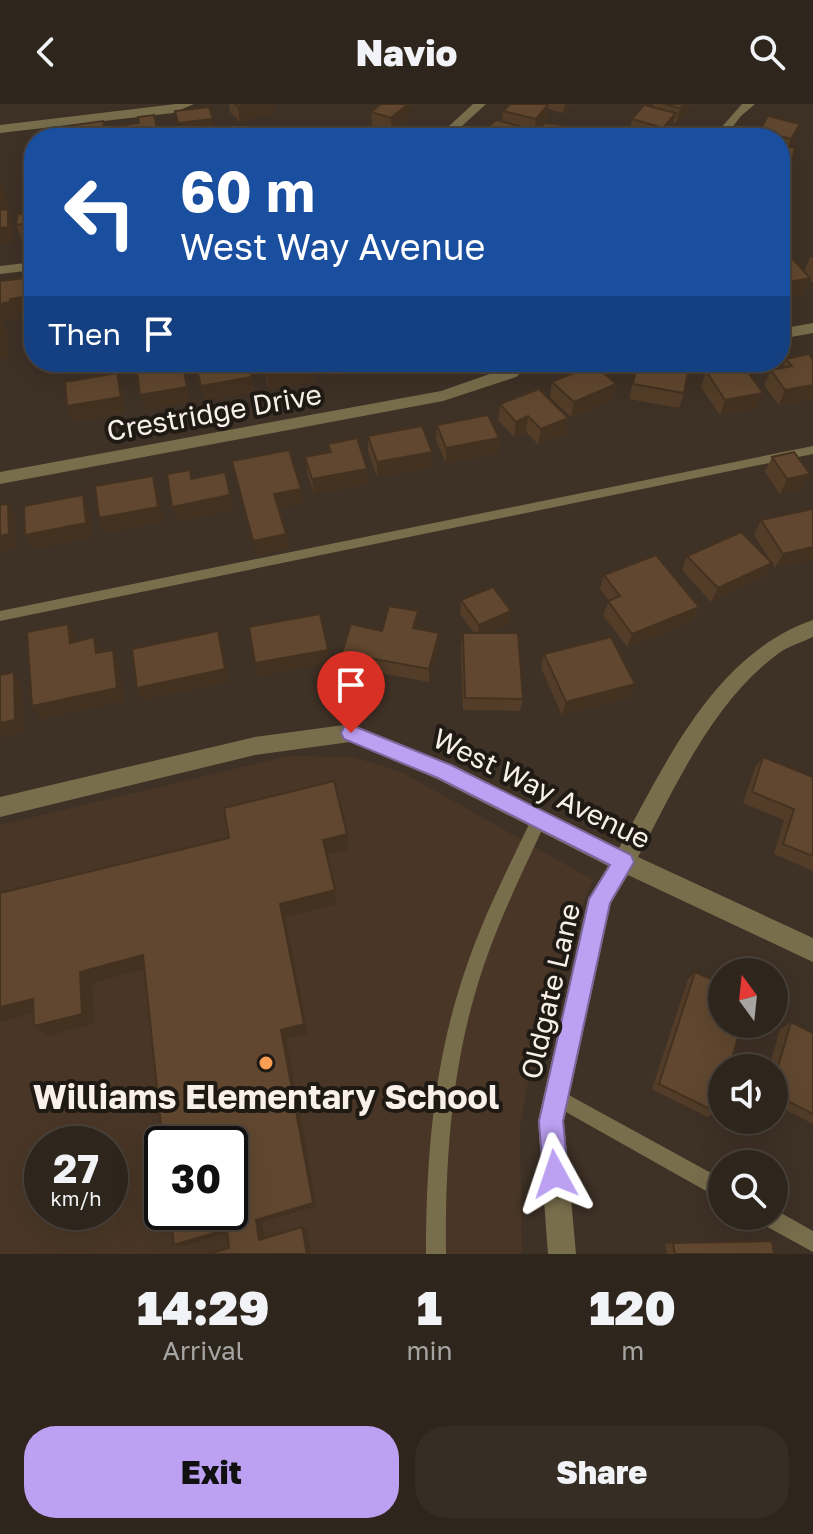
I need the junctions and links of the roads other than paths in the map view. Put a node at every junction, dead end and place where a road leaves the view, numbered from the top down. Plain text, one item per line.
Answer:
1 (188, 104) edge
2 (480, 104) edge
3 (749, 104) edge
4 (453, 128) edge
5 (726, 128) edge
6 (0, 129) edge
7 (24, 267) edge
8 (0, 270) edge
9 (813, 328) edge
10 (790, 332) edge
11 (511, 372) edge
12 (813, 450) edge
13 (0, 478) edge
14 (0, 616) edge
15 (813, 628) edge
16 (0, 807) edge
17 (539, 819) junction
18 (624, 862) junction
19 (813, 950) edge
20 (556, 1097) junction
21 (708, 1182) edge
22 (788, 1228) edge
23 (813, 1242) edge
24 (436, 1254) edge
25 (562, 1254) edge

1 - 6 street
2 - 4 street
3 - 5 street
7 - 8 street
9 - 10 street
11 - 13 street, Crestridge Drive
12 - 14 lane
15 - 18 street, Oldgate Lane
16 - 17 street, West Way Avenue
17 - 18 street, West Way Avenue
17 - 24 lane
18 - 19 street, West Way Avenue
18 - 20 street, Oldgate Lane
20 - 21 lane
20 - 25 street, Oldgate Lane
22 - 23 lane

